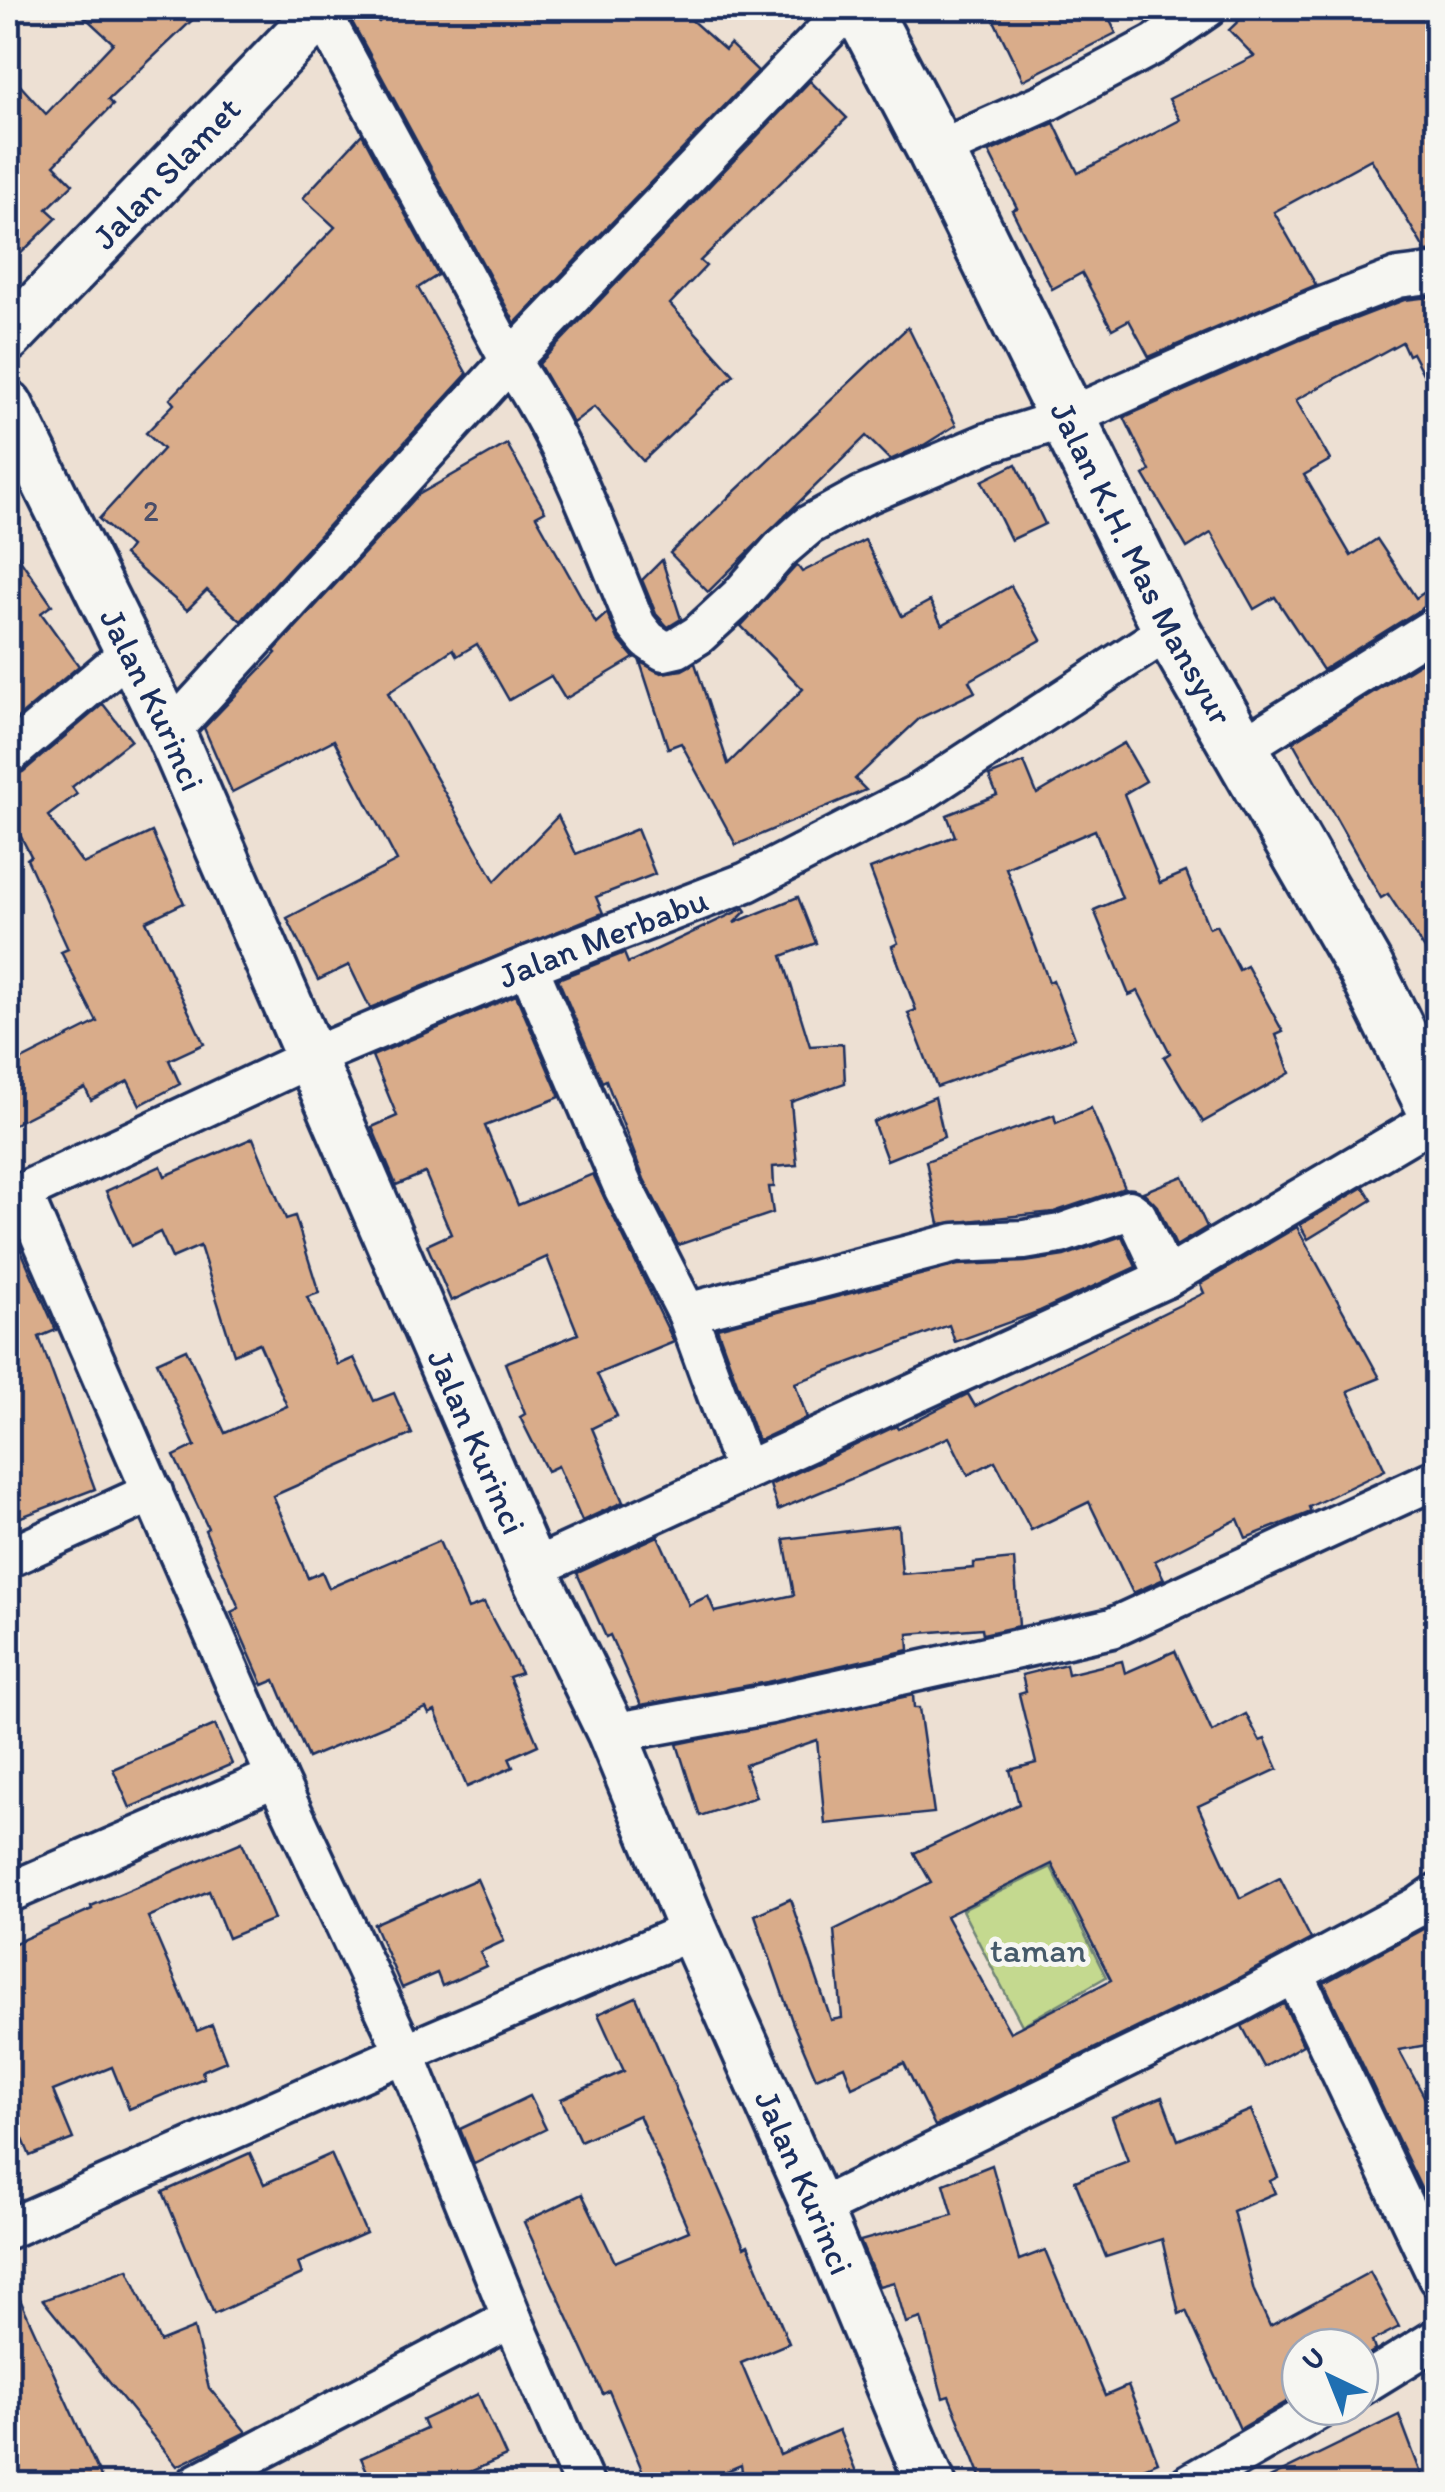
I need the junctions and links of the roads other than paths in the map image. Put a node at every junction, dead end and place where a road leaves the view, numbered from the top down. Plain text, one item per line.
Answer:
1 (850, 8) edge
2 (860, 8) edge
3 (1207, 8) edge
4 (323, 10) edge
5 (936, 151) junction
6 (1438, 273) edge
7 (8, 337) edge
8 (510, 362) junction
9 (8, 406) edge
10 (1067, 418) junction
11 (1438, 626) edge
12 (1172, 629) junction
13 (130, 652) junction
14 (170, 732) junction
15 (1240, 748) junction
16 (8, 755) edge
17 (528, 966) junction
18 (312, 1057) junction
19 (1438, 1115) edge
20 (14, 1196) edge
21 (1166, 1278) junction
22 (688, 1314) junction
23 (745, 1471) junction
24 (1438, 1478) edge
25 (153, 1492) junction
26 (8, 1558) edge
27 (532, 1569) junction
28 (612, 1733) junction
29 (276, 1778) junction
30 (8, 1893) edge
31 (1438, 1893) edge
32 (693, 1930) junction
33 (1294, 1975) junction
34 (404, 2053) junction
35 (817, 2209) junction
36 (8, 2229) edge
37 (1438, 2278) edge
38 (512, 2318) junction
39 (1438, 2338) edge
40 (1380, 2374) edge
41 (1288, 2427) edge
42 (196, 2484) edge
43 (584, 2484) edge
44 (931, 2484) edge
45 (1189, 2484) edge

1 - 8 street
2 - 5 highway, Jalan K.H. Mas Mansyur
3 - 5 street
4 - 7 street, Jalan Slamet
4 - 8 street
5 - 10 highway, Jalan K.H. Mas Mansyur
6 - 10 street
8 - 10 street
8 - 14 street
9 - 13 street, Jalan Kurinci
10 - 12 highway, Jalan K.H. Mas Mansyur
11 - 15 street
12 - 15 highway, Jalan K.H. Mas Mansyur
12 - 17 street, Jalan Merbabu
13 - 14 street, Jalan Kurinci
13 - 16 street
14 - 18 street, Jalan Kurinci
15 - 19 highway, Jalan K.H. Mas Mansyur
17 - 18 street, Jalan Merbabu
17 - 22 street
18 - 20 street, Jalan Merbabu
18 - 27 street, Jalan Kurinci
19 - 21 street
20 - 25 street
21 - 22 street
21 - 23 street
22 - 23 street
23 - 27 street
24 - 28 street
25 - 26 street
25 - 29 street
27 - 28 street, Jalan Kurinci
28 - 32 street, Jalan Kurinci
29 - 30 street
29 - 34 street
31 - 33 street
32 - 34 street
32 - 35 street, Jalan Kurinci
33 - 35 street
33 - 37 street
34 - 36 street
34 - 38 street
35 - 44 street, Jalan Kurinci
38 - 42 street
38 - 43 street
39 - 40 street
41 - 45 street

